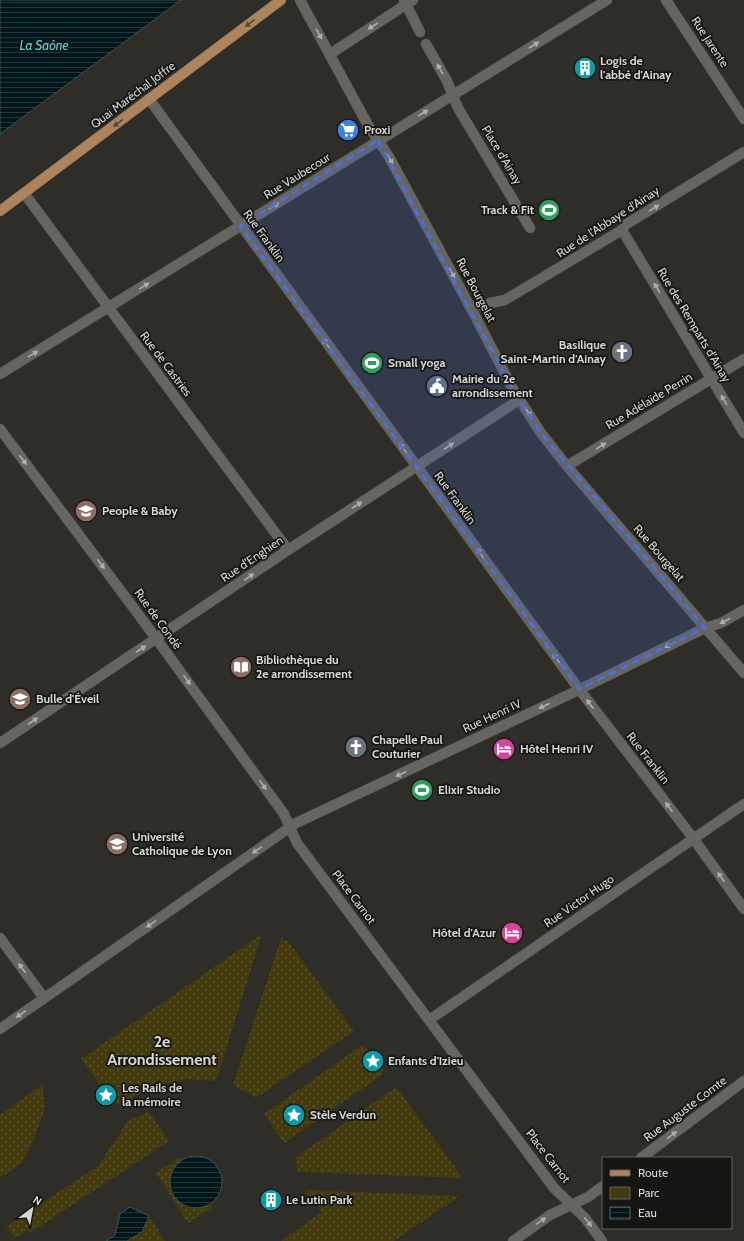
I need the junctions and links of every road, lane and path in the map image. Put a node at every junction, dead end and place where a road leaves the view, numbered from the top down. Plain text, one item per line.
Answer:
1 (281, 0) edge
2 (300, 0) edge
3 (607, 0) edge
4 (666, 0) edge
5 (408, 2) edge
6 (420, 32) dead end
7 (426, 44) dead end
8 (330, 54) junction
9 (452, 95) junction
10 (149, 99) junction
11 (744, 119) edge
12 (378, 140) junction
13 (744, 152) edge
14 (24, 193) junction
15 (0, 211) edge
16 (240, 226) junction
17 (530, 228) dead end
18 (622, 230) junction
19 (483, 307) dead end
20 (108, 308) junction
21 (744, 359) edge
22 (0, 374) edge
23 (711, 378) junction
24 (519, 400) junction
25 (0, 429) edge
26 (744, 433) edge
27 (567, 466) junction
28 (417, 467) junction
29 (288, 550) junction
30 (744, 610) edge
31 (705, 628) junction
32 (157, 639) junction
33 (744, 673) edge
34 (579, 689) junction
35 (0, 743) edge
36 (744, 804) edge
37 (289, 827) junction
38 (693, 838) junction
39 (744, 908) edge
40 (0, 938) edge
41 (44, 998) junction
42 (429, 1020) junction
43 (0, 1029) edge
44 (744, 1081) edge
45 (642, 1157) edge
46 (602, 1187) edge
47 (572, 1205) junction
48 (513, 1241) edge
49 (602, 1241) edge

1 -> 10 main road, Quai Maréchal Joffre
2 -> 8 street, Rue Bourgelat
9 -> 3 street, Rue Vaubecour
4 - 11 street, Rue Jarente
5 - 6 street
5 -> 8 street
9 -> 7 street, Place d'Ainay
8 - 12 street, Rue Bourgelat
12 -> 9 street, Rue Vaubecour
9 - 17 street, Place d'Ainay
10 -> 14 main road, Quai Maréchal Joffre
10 - 16 street, Rue Franklin
16 -> 12 street, Rue Vaubecour
12 -> 24 street, Rue Bourgelat
18 -> 13 street, Rue de l'Abbaye d'Ainay
14 - 15 main road, Quai Maréchal Joffre
14 - 20 street, Rue de Castries
20 -> 16 street, Rue Vaubecour
28 -> 16 street, Rue Franklin
18 - 19 street, Rue de l'Abbaye d'Ainay
23 -> 18 street, Rue des Remparts d'Ainay
22 -> 20 street, Rue Vaubecour
20 - 29 street, Rue de Castries
21 - 23 street, Rue Adélaïde Perrin
26 -> 23 street, Rue des Remparts d'Ainay
27 -> 23 street, Rue Adélaïde Perrin
24 -> 27 street, Rue Bourgelat
28 -> 24 street, Rue d'Enghien
25 -> 32 street, Rue de Condé
27 - 31 street, Rue Bourgelat
29 -> 28 street, Rue d'Enghien
34 -> 28 street, Rue Franklin
32 -> 29 street, Rue d'Enghien
30 -> 31 street, Rue Henri IV
31 - 33 street, Rue Bourgelat
31 -> 34 street, Rue Henri IV
35 -> 32 street, Rue d'Enghien
32 -> 37 street, Rue de Condé
34 -> 37 street, Rue Henri IV
38 -> 34 street, Rue Franklin
36 - 38 street, Rue Victor Hugo
37 -> 41 street
37 - 42 street, Place Carnot
39 -> 38 street, Rue Franklin
38 - 42 street, Rue Victor Hugo
41 -> 40 street
41 -> 43 street
42 - 47 street, Place Carnot
45 -> 44 street, Rue Auguste Comte
46 - 47 street
48 -> 47 street
47 -> 49 street

